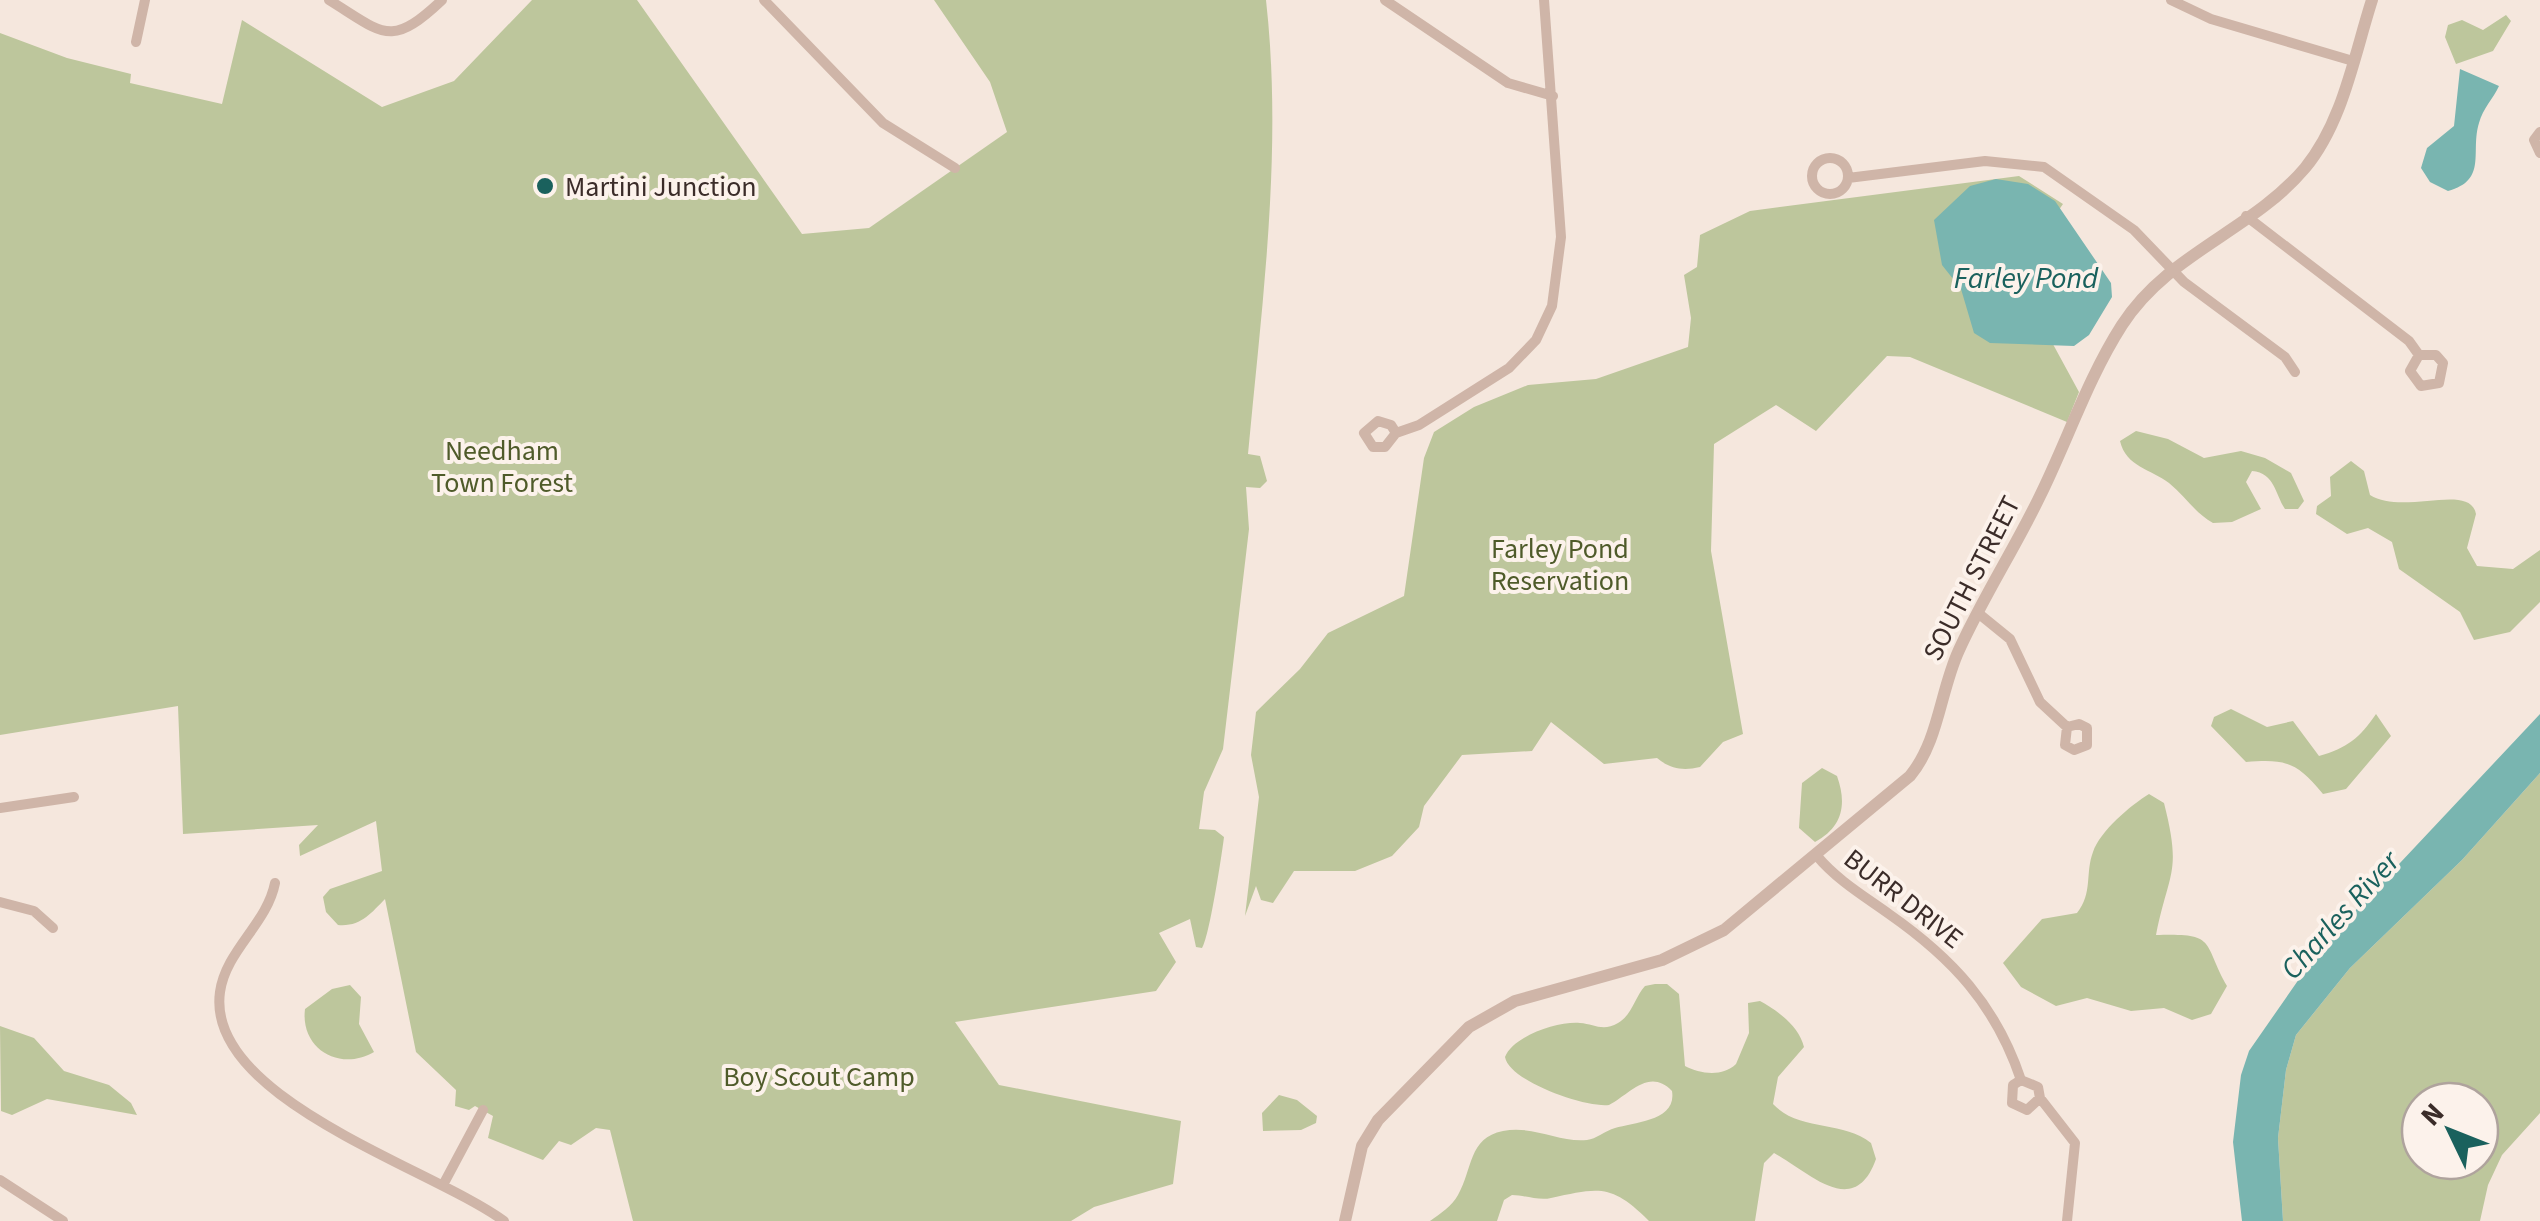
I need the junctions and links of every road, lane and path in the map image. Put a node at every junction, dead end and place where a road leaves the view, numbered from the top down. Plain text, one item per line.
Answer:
1 (145, 0) edge
2 (329, 0) edge
3 (442, 0) edge
4 (764, 0) edge
5 (1385, 0) edge
6 (1544, 0) edge
7 (2171, 0) edge
8 (2372, 0) edge
9 (136, 42) dead end
10 (2353, 61) junction
11 (1553, 96) junction
12 (2540, 132) edge
13 (2540, 153) edge
14 (955, 168) dead end
15 (1848, 178) dead end
16 (2246, 216) junction
17 (2171, 268) junction
18 (2419, 356) dead end
19 (2295, 372) dead end
20 (1396, 434) dead end
21 (1978, 613) junction
22 (2067, 727) dead end
23 (74, 797) dead end
24 (0, 808) edge
25 (1817, 856) junction
26 (275, 883) dead end
27 (0, 902) edge
28 (54, 928) dead end
29 (2021, 1080) junction
30 (2040, 1098) junction
31 (483, 1110) dead end
32 (0, 1180) edge
33 (443, 1185) junction
34 (64, 1221) edge
35 (504, 1221) edge
36 (1345, 1221) edge
37 (2067, 1221) edge

1 - 9 street
2 - 3 street
4 - 14 street
5 - 11 street
6 - 11 street
7 - 10 street
8 - 10 street, SOUTH STREET
10 - 16 street, SOUTH STREET
11 - 20 street
12 - 13 street
15 - 17 street
16 - 17 street, SOUTH STREET
16 - 18 street
17 - 19 street
17 - 21 street, SOUTH STREET
21 - 22 street
21 - 25 street, SOUTH STREET
23 - 24 street
25 - 29 street, BURR DRIVE
25 - 36 street, SOUTH STREET
26 - 33 street
27 - 28 street
29 - 30 street, BURR DRIVE
29 - 30 street, BURR DRIVE
30 - 37 street
31 - 33 street
32 - 34 street
33 - 35 street

